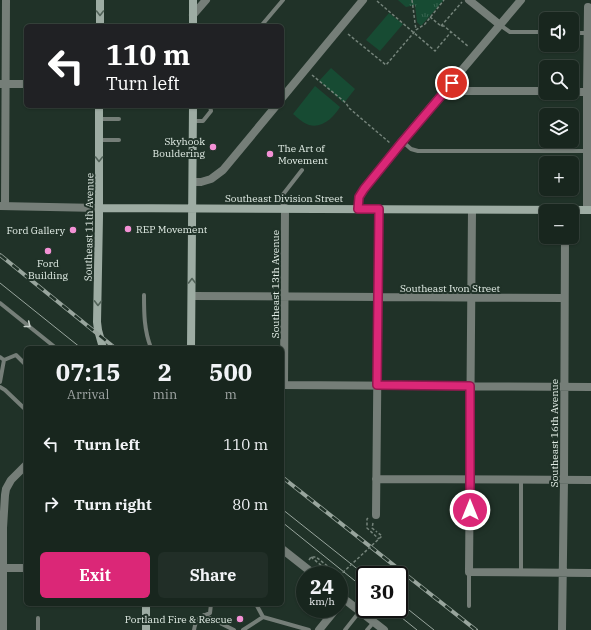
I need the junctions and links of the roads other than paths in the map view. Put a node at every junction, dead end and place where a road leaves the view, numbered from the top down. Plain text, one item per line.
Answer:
1 (6, 0) edge
2 (100, 0) edge
3 (194, 0) edge
4 (206, 0) edge
5 (283, 0) edge
6 (363, 0) edge
7 (521, 0) edge
8 (582, 0) edge
9 (465, 1) edge
10 (590, 6) edge
11 (194, 15) junction
12 (100, 24) edge
13 (193, 24) edge
14 (264, 24) edge
15 (500, 25) junction
16 (539, 32) edge
17 (589, 33) edge
18 (452, 83) junction
19 (3, 84) edge
20 (24, 84) edge
21 (539, 91) edge
22 (589, 92) edge
23 (284, 96) edge
24 (99, 108) edge
25 (193, 108) edge
26 (210, 108) edge
27 (274, 108) edge
28 (99, 119) junction
29 (119, 119) dead end
30 (193, 121) junction
31 (99, 140) junction
32 (119, 140) dead end
33 (402, 142) junction
34 (587, 151) junction
35 (302, 170) dead end
36 (589, 170) edge
37 (193, 182) junction
38 (3, 185) edge
39 (3, 206) edge
40 (100, 208) junction
41 (193, 208) junction
42 (285, 208) junction
43 (358, 209) junction
44 (379, 209) junction
45 (472, 210) junction
46 (539, 210) edge
47 (589, 210) edge
48 (565, 244) edge
49 (144, 295) dead end
50 (192, 296) junction
51 (285, 297) junction
52 (378, 297) junction
53 (472, 298) junction
54 (564, 298) junction
55 (0, 303) edge
56 (54, 346) edge
57 (102, 346) edge
58 (150, 346) edge
59 (191, 346) edge
60 (284, 346) edge
61 (2, 359) edge
62 (24, 363) edge
63 (0, 382) edge
64 (284, 385) edge
65 (377, 385) junction
66 (470, 386) junction
67 (0, 387) edge
68 (564, 387) junction
69 (591, 387) edge
70 (24, 408) edge
71 (24, 467) edge
72 (376, 479) junction
73 (470, 479) junction
74 (521, 480) junction
75 (564, 480) junction
76 (591, 480) edge
77 (376, 515) road end
78 (284, 551) edge
79 (303, 566) edge
80 (2, 568) edge
81 (24, 568) edge
82 (470, 572) junction
83 (521, 572) junction
84 (563, 573) junction
85 (591, 573) edge
86 (348, 602) edge
87 (146, 606) edge
88 (211, 606) edge
89 (257, 606) edge
90 (469, 606) dead end
91 (356, 608) edge
92 (204, 615) junction
93 (356, 616) edge
94 (263, 617) junction
95 (38, 618) dead end
96 (329, 618) edge
97 (369, 618) edge
98 (374, 622) junction
99 (3, 630) edge
100 (38, 630) edge
101 (146, 630) edge
102 (194, 630) edge
103 (234, 630) edge
104 (243, 630) edge
105 (309, 630) edge
106 (319, 630) edge
107 (344, 630) edge
108 (368, 630) edge
109 (384, 630) edge
110 (562, 630) edge

1 - 19 street
2 -> 12 main road
3 - 11 main road
4 - 11 street
5 - 14 lane
6 - 23 street
7 - 15 street
8 - 10 street
9 - 15 street
10 - 17 street
11 - 13 main road
15 - 16 lane
15 - 18 street
17 - 22 street
18 - 21 street
18 - 33 street
19 - 20 street
19 - 38 street
22 - 34 street
24 - 28 main road, Southeast 11th Avenue
25 - 30 main road
26 - 30 lane
27 - 37 street
28 - 29 lane
28 - 31 main road, Southeast 11th Avenue
30 - 37 main road
31 - 32 lane
31 -> 40 main road, Southeast 11th Avenue
33 - 34 lane
33 - 43 street
34 - 36 street
35 - 42 lane
36 - 47 street
37 - 41 main road
38 - 39 street
39 - 40 street, Southeast Division Street
40 - 41 main road, Southeast Division Street
40 -> 57 main road, Southeast 11th Avenue
41 - 42 main road, Southeast Division Street
50 -> 41 main road
42 - 43 main road, Southeast Division Street
42 - 51 street, Southeast 13th Avenue
43 - 44 main road, Southeast Division Street
44 - 45 main road, Southeast Division Street
44 - 52 street
45 - 46 main road, Southeast Division Street
45 - 53 street
48 - 54 street, Southeast 16th Avenue
49 - 58 lane
50 - 51 street, Southeast Ivon Street
50 - 59 main road
51 - 52 street, Southeast Ivon Street
51 - 60 street, Southeast 13th Avenue
52 - 53 street, Southeast Ivon Street
52 - 65 street
53 - 54 street, Southeast Ivon Street
53 - 66 street
54 - 68 street, Southeast 16th Avenue
55 -> 56 lane
61 - 62 lane
61 - 63 lane
64 - 65 street
65 - 66 street
65 - 72 street
66 - 68 street
66 - 73 street
67 - 70 lane
68 - 69 street
68 - 75 street, Southeast 16th Avenue
71 - 80 street
72 - 73 street
72 - 77 street
73 - 74 street
73 - 82 street
74 - 75 street
74 - 83 lane
75 - 76 street
75 - 84 street, Southeast 16th Avenue
78 - 79 street
80 - 81 street
80 - 99 street
82 - 83 street
82 - 90 lane
83 - 84 street
84 - 85 street
84 - 110 street, Southeast 16th Avenue
86 - 91 street
87 - 101 main road
88 - 92 lane
89 - 94 lane
92 - 102 lane
92 - 103 lane
93 - 107 lane
94 - 104 lane
94 - 105 lane
95 - 100 lane
96 - 106 street
97 - 98 street
98 - 108 lane
98 - 109 street

